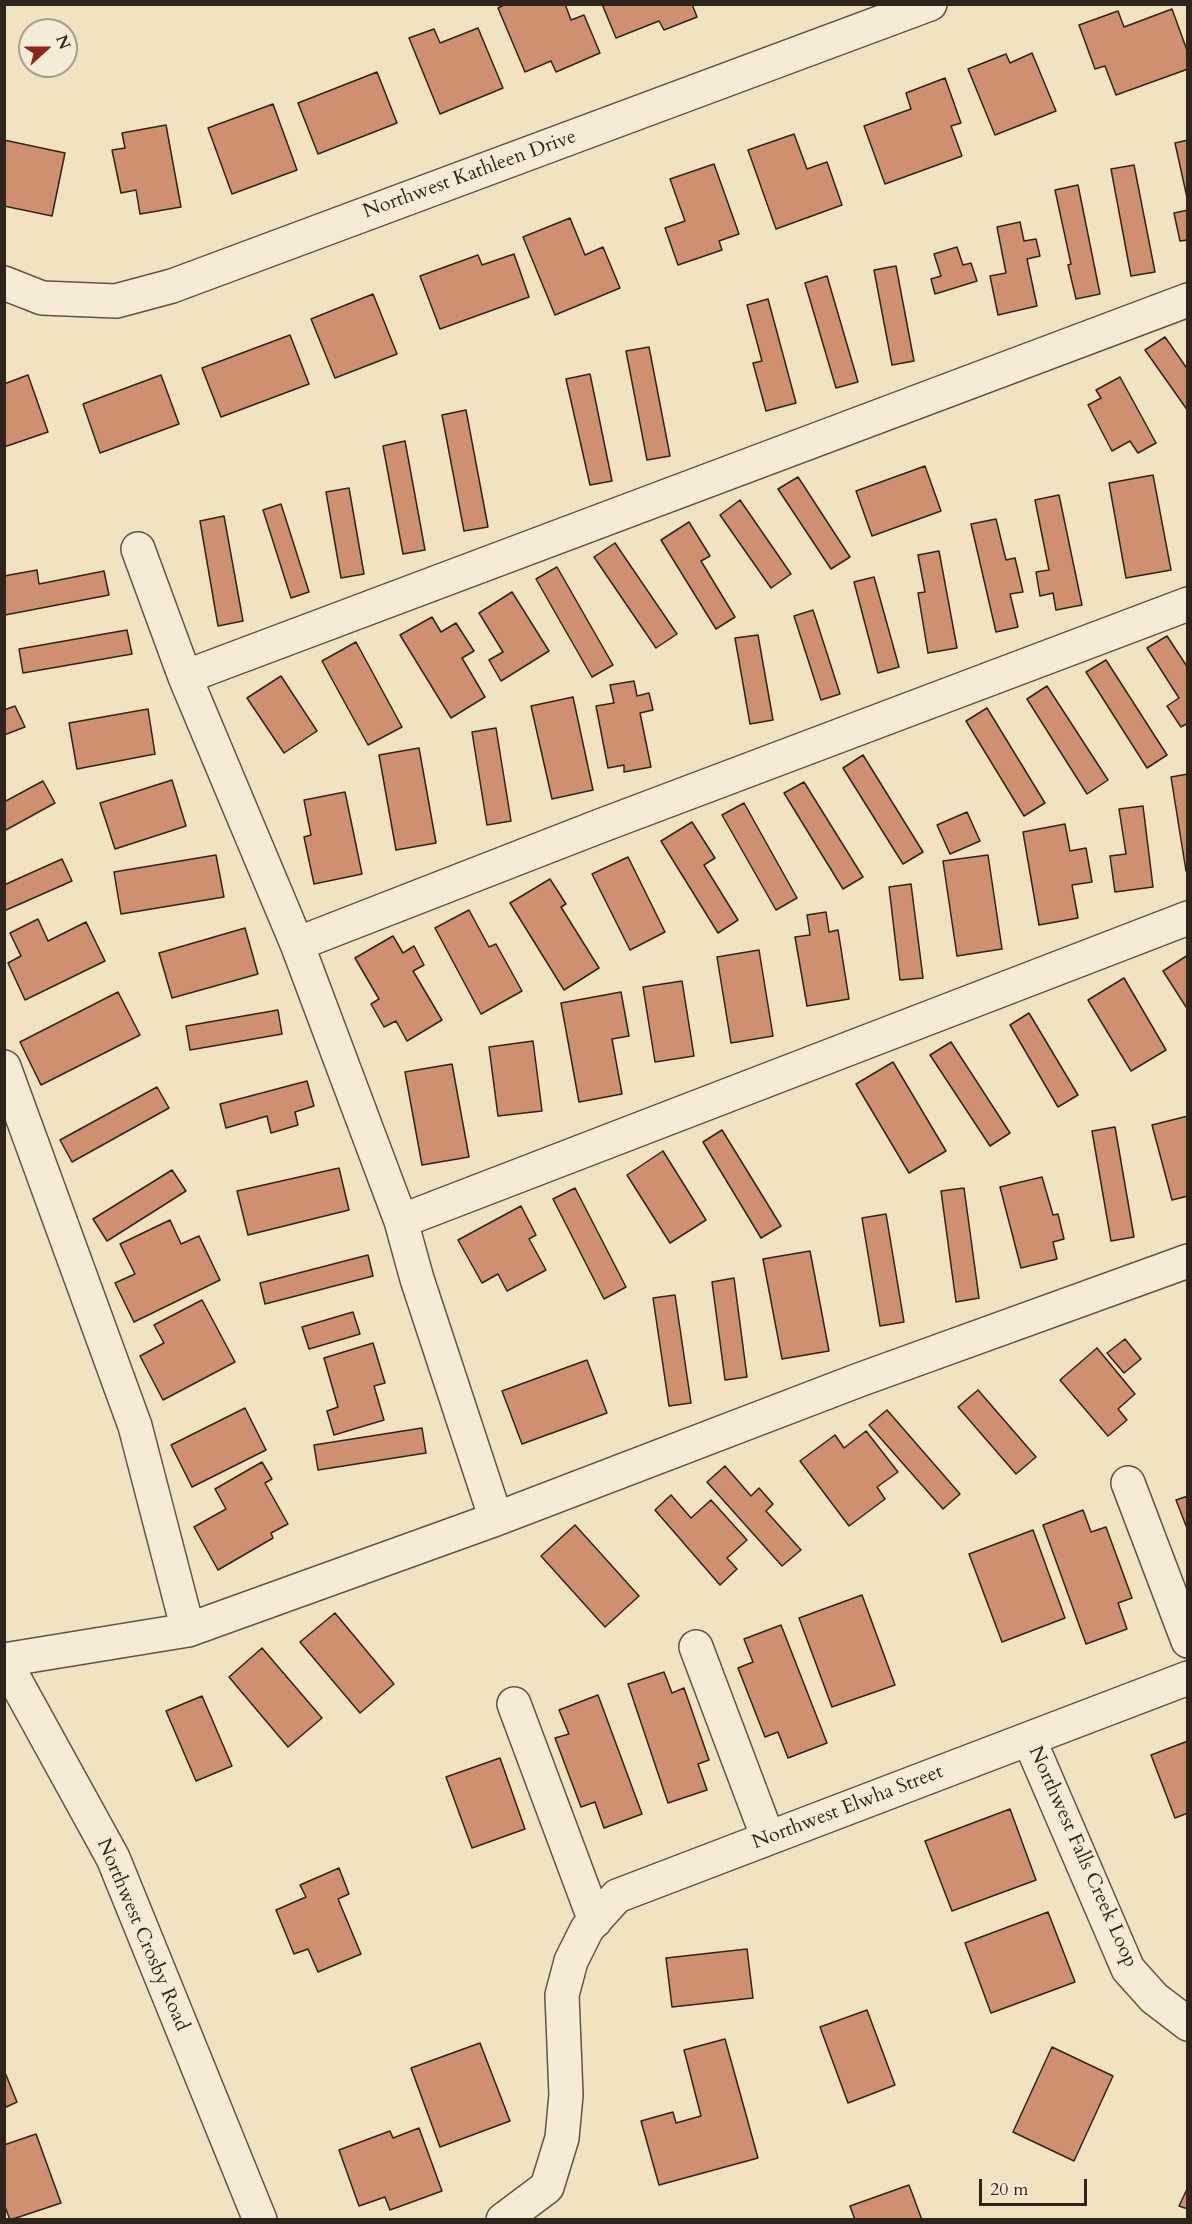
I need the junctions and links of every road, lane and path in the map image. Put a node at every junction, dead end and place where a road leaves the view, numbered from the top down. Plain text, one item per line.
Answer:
1 (930, 4) edge
2 (4, 283) edge
3 (1188, 300) edge
4 (138, 549) dead end
5 (1188, 604) edge
6 (185, 677) junction
7 (1188, 918) edge
8 (297, 944) junction
9 (4, 1067) edge
10 (400, 1221) junction
11 (1188, 1261) edge
12 (1128, 1484) dead end
13 (496, 1519) junction
14 (188, 1630) junction
15 (1188, 1641) edge
16 (696, 1647) dead end
17 (4, 1660) edge
18 (1188, 1678) edge
19 (514, 1704) dead end
20 (1029, 1739) junction
21 (768, 1838) junction
22 (595, 1921) junction
23 (1188, 2024) edge
24 (260, 2220) edge
25 (502, 2220) edge

1 - 2 street, Northwest Kathleen Drive
3 - 6 street
4 - 6 street
5 - 8 street
6 - 8 street
7 - 10 street
8 - 10 street
9 - 14 street
10 - 13 street
11 - 13 street
12 - 15 street
13 - 14 street
14 - 17 street
16 - 21 street
17 - 24 street, Northwest Crosby Road
18 - 20 street, Northwest Elwha Street
19 - 22 street
20 - 21 street, Northwest Elwha Street
20 - 23 street, Northwest Falls Creek Loop
21 - 22 street, Northwest Elwha Street
22 - 25 street, Northwest Elwha Street

